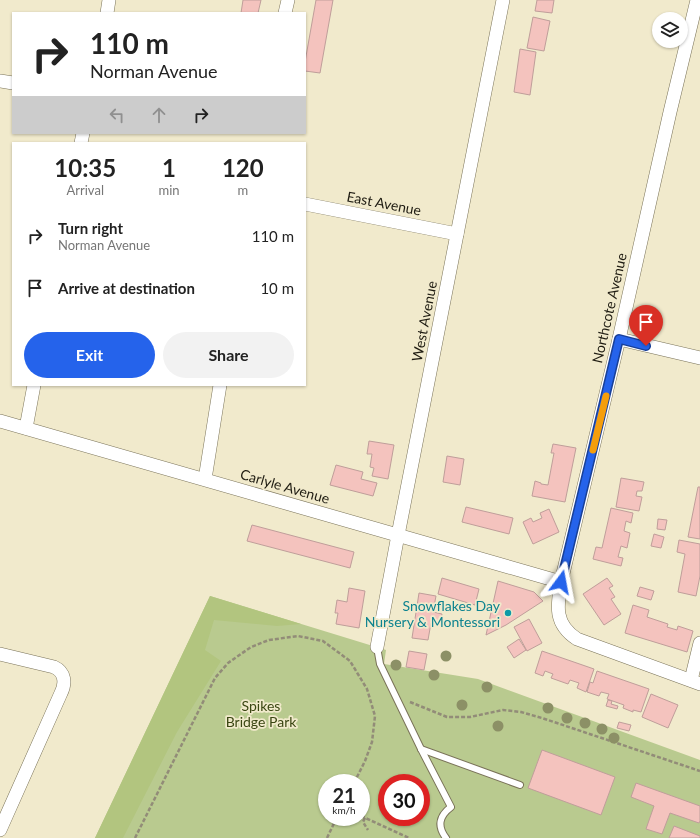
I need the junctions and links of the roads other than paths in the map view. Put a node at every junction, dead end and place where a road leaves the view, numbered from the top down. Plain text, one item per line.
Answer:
1 (109, 0) edge
2 (288, 0) edge
3 (503, 0) edge
4 (697, 0) edge
5 (107, 12) edge
6 (286, 12) edge
7 (0, 81) edge
8 (12, 83) edge
9 (306, 204) edge
10 (457, 234) junction
11 (619, 339) junction
12 (700, 358) edge
13 (34, 386) edge
14 (220, 386) edge
15 (0, 421) edge
16 (26, 428) junction
17 (205, 479) junction
18 (398, 535) junction
19 (561, 582) junction
20 (700, 643) edge
21 (377, 647) joint
22 (0, 654) edge
23 (695, 682) edge
24 (421, 749) junction
25 (520, 785) dead end
26 (0, 830) edge
27 (446, 838) edge

1 - 5 street
2 - 6 street
3 - 10 street, West Avenue
4 - 11 street, Northcote Avenue
7 - 8 street
9 - 10 street, East Avenue
10 - 18 street, West Avenue
11 - 12 street
11 - 19 street, Northcote Avenue
13 - 16 street
14 - 17 street
15 - 16 street, Carlyle Avenue
16 - 17 street, Carlyle Avenue
17 - 18 street, Carlyle Avenue
18 - 19 street, Carlyle Avenue
18 - 21 street, West Avenue
19 - 23 street, Northcote Avenue
20 - 23 street
21 - 24 lane
22 - 26 street
24 - 25 lane
24 - 27 lane

